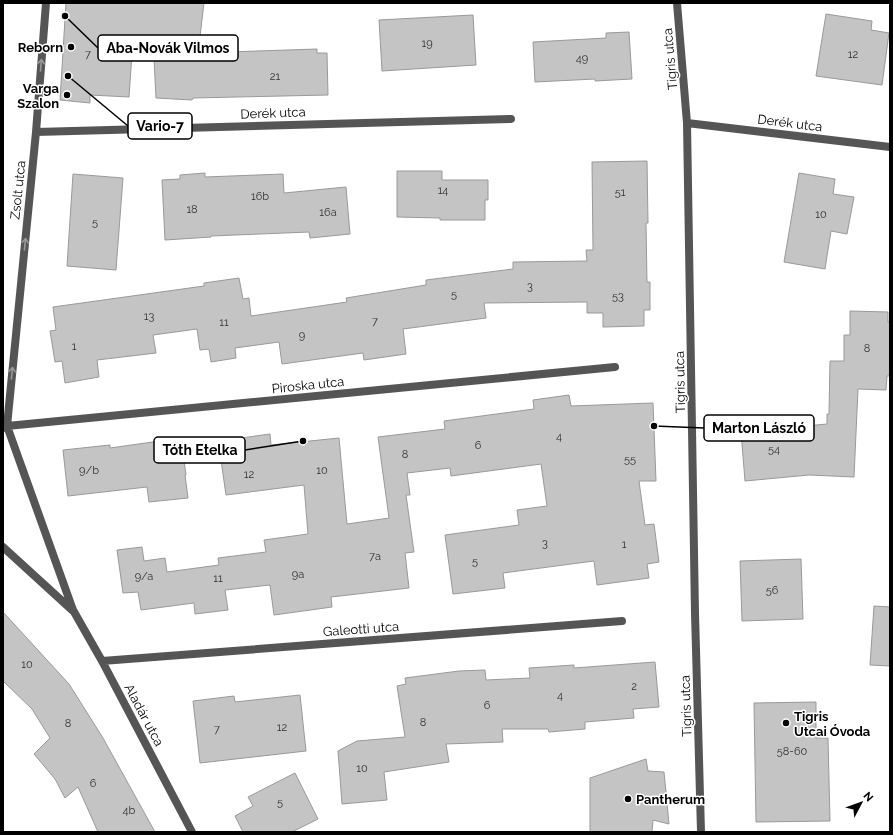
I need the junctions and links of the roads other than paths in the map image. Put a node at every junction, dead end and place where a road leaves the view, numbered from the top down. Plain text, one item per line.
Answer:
1 (46, 3) edge
2 (677, 3) edge
3 (511, 119) dead end
4 (687, 123) junction
5 (36, 132) junction
6 (890, 147) edge
7 (615, 367) dead end
8 (5, 427) edge
9 (3, 547) edge
10 (73, 610) junction
11 (622, 621) dead end
12 (102, 661) junction
13 (192, 832) edge
14 (701, 832) edge

5 -> 1 street, Zsolt utca
2 - 4 street, Tigris utca
3 - 5 street, Derék utca
4 - 6 street, Derék utca
4 - 14 street, Tigris utca
8 -> 5 street, Zsolt utca
7 - 8 street, Piroska utca
8 - 10 street, Aladár utca
9 - 10 street, Aladár utca
10 - 12 street, Aladár utca
11 - 12 street, Galeotti utca
12 - 13 street, Aladár utca

